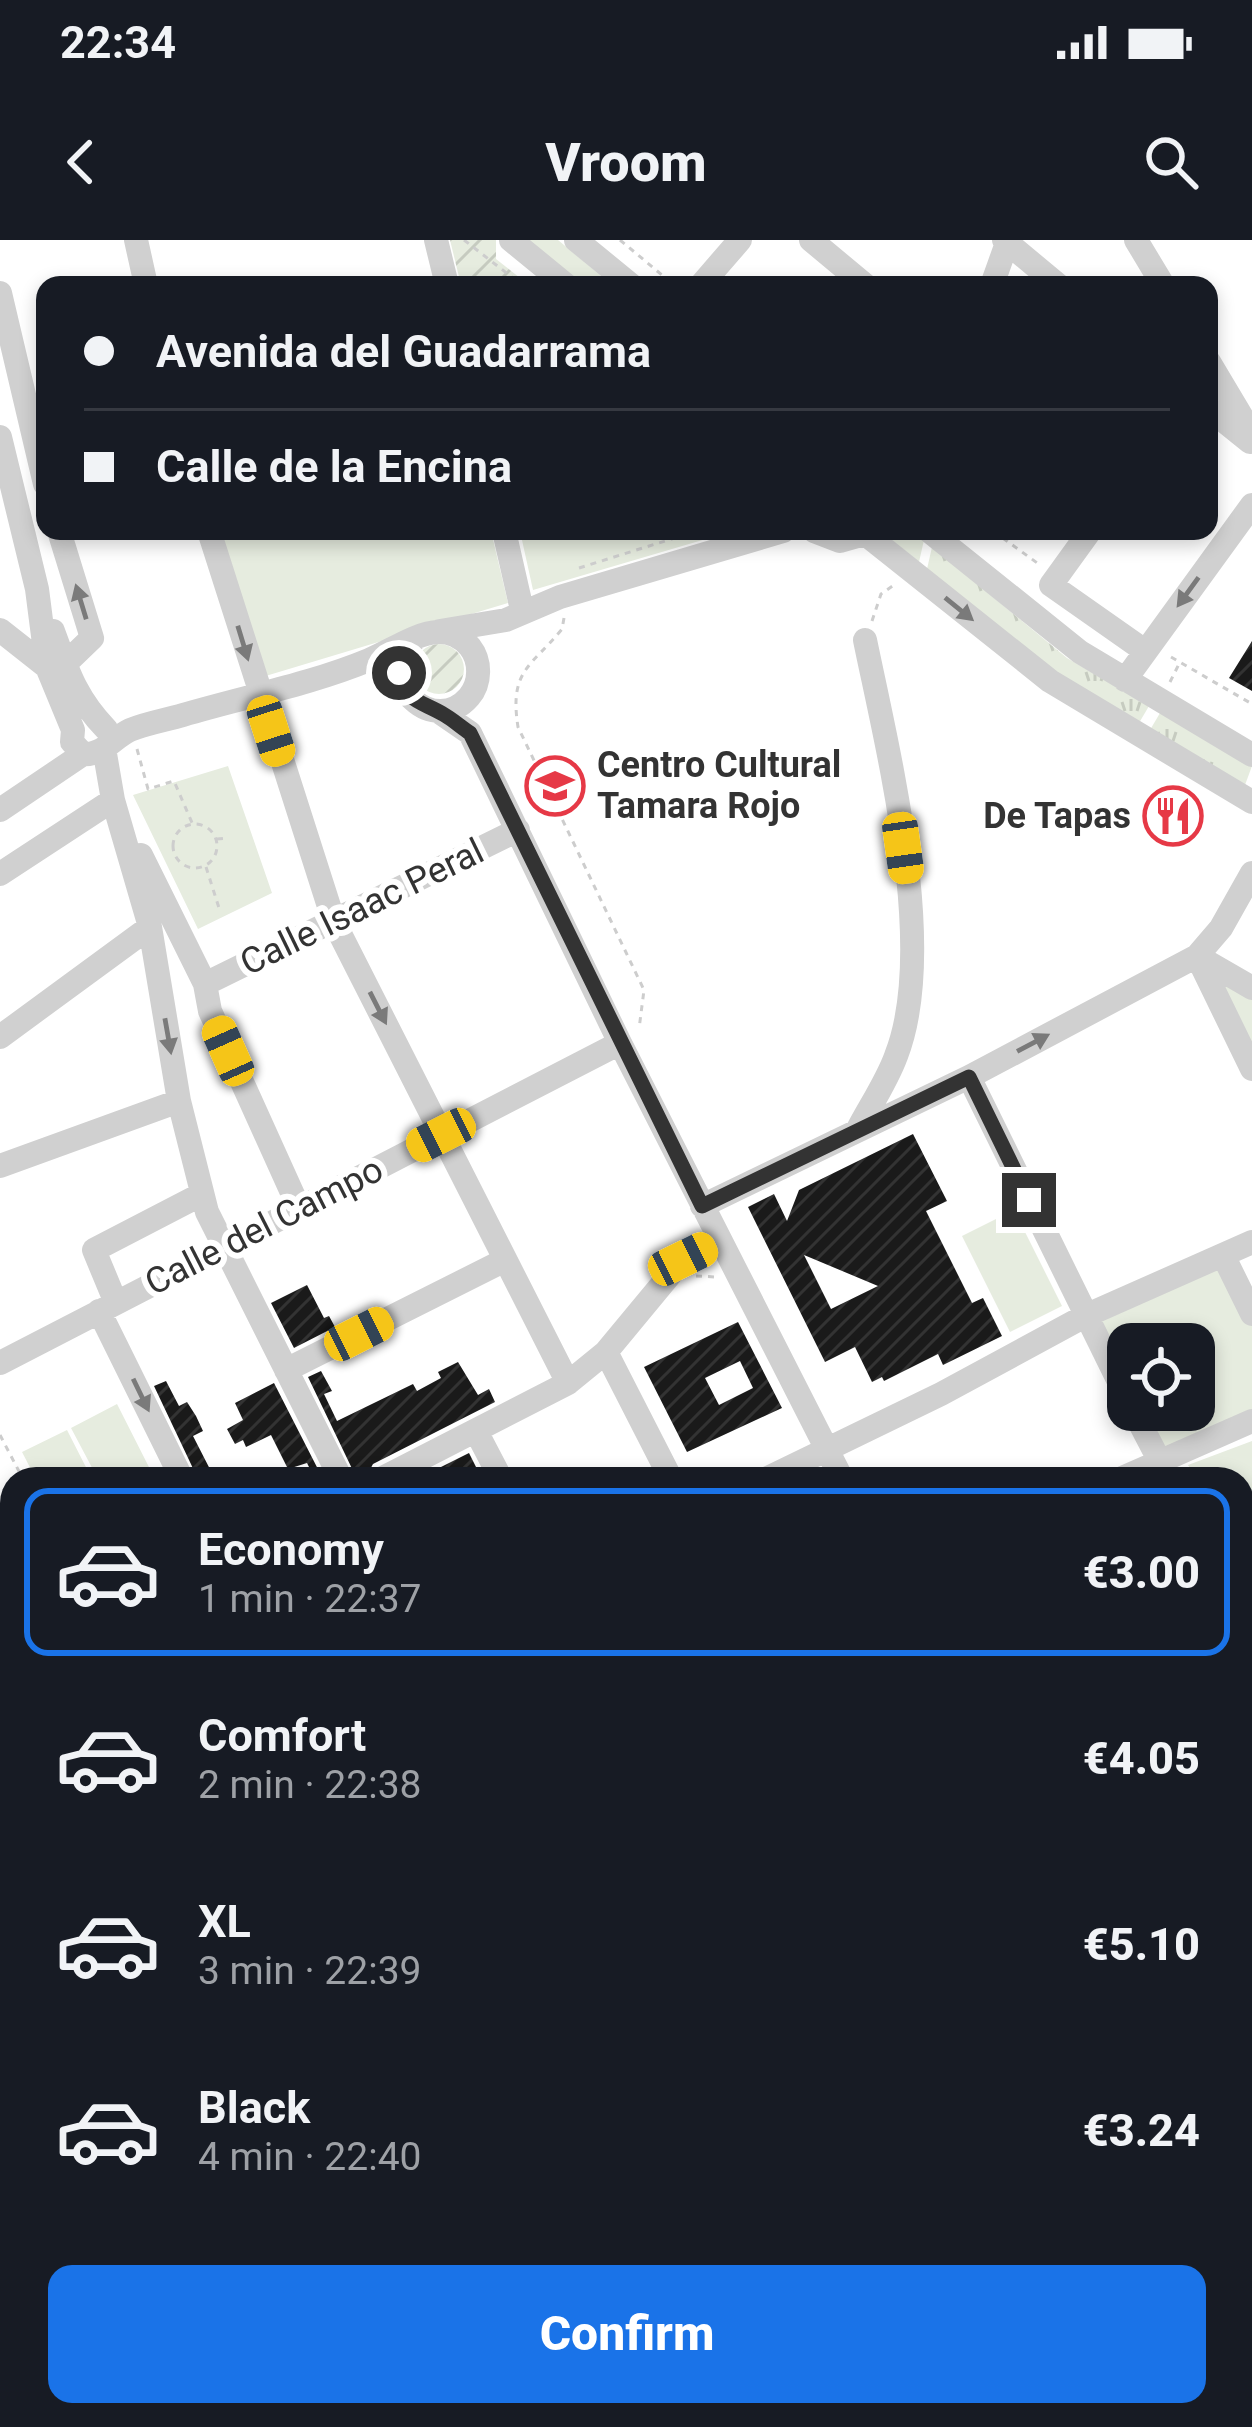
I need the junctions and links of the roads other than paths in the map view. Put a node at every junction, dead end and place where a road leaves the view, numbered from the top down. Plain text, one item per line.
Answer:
1 (136, 240) edge
2 (436, 240) edge
3 (511, 240) edge
4 (576, 240) edge
5 (740, 240) edge
6 (811, 240) edge
7 (1136, 240) edge
8 (1006, 241) edge
9 (144, 276) edge
10 (445, 276) edge
11 (555, 276) edge
12 (620, 276) edge
13 (709, 276) edge
14 (854, 276) edge
15 (995, 276) edge
16 (1047, 276) edge
17 (1158, 276) edge
18 (0, 293) edge
19 (1218, 378) edge
20 (1218, 415) edge
21 (0, 437) edge
22 (1252, 439) edge
23 (36, 447) edge
24 (36, 488) edge
25 (14, 494) junction
26 (1252, 505) edge
27 (62, 540) edge
28 (212, 540) edge
29 (504, 540) edge
30 (754, 540) edge
31 (879, 540) edge
32 (940, 540) edge
33 (1084, 540) edge
34 (514, 615) junction
35 (438, 632) junction
36 (4, 639) edge
37 (865, 640) road end
38 (413, 641) junction
39 (1145, 650) junction
40 (478, 662) junction
41 (362, 663) junction
42 (56, 666) junction
43 (1125, 680) junction
44 (402, 684) junction
45 (258, 693) junction
46 (471, 694) junction
47 (439, 710) junction
48 (470, 733) junction
49 (98, 739) junction
50 (1252, 755) edge
51 (113, 800) junction
52 (1252, 802) edge
53 (0, 810) edge
54 (518, 830) junction
55 (1252, 873) edge
56 (0, 874) edge
57 (334, 922) junction
58 (151, 927) junction
59 (1197, 956) junction
60 (157, 974) junction
61 (201, 975) junction
62 (1252, 988) edge
63 (0, 1037) edge
64 (620, 1043) junction
65 (1252, 1069) edge
66 (969, 1077) junction
67 (179, 1101) junction
68 (858, 1130) junction
69 (441, 1135) junction
70 (0, 1166) edge
71 (202, 1194) junction
72 (702, 1206) junction
73 (299, 1208) junction
74 (720, 1241) junction
75 (1252, 1242) edge
76 (224, 1247) junction
77 (1223, 1255) junction
78 (506, 1261) junction
79 (108, 1307) junction
80 (1252, 1314) edge
81 (1085, 1316) junction
82 (606, 1352) junction
83 (1107, 1359) edge
84 (0, 1363) edge
85 (286, 1370) junction
86 (568, 1383) junction
87 (1252, 1421) edge
88 (476, 1431) junction
89 (1144, 1431) edge
90 (827, 1448) junction
91 (177, 1467) edge
92 (335, 1467) edge
93 (405, 1467) edge
94 (495, 1467) edge
95 (665, 1467) edge
96 (790, 1467) edge
97 (836, 1467) edge
98 (1163, 1467) edge
99 (1168, 1467) edge

1 - 9 street
2 - 10 street
3 - 11 street
4 - 12 street
5 - 13 street
6 - 14 street
7 - 17 street
8 - 15 street
8 - 16 street
18 - 23 street
19 - 22 street
20 - 22 street
21 - 25 street
24 - 25 street
25 - 42 street
26 -> 39 street
42 -> 27 street
28 -> 45 street
29 - 34 street
30 - 34 street
31 -> 52 street
32 - 43 street
33 - 39 street
34 - 35 street
34 - 40 street
35 - 38 street
35 - 40 street
36 - 42 street
37 - 68 street
38 - 41 street
38 - 44 street
39 - 43 street
40 - 46 street
41 - 44 street
41 - 45 street
42 - 49 street
43 - 50 street
44 - 47 street
45 - 49 street
45 - 57 street
46 - 47 street
46 - 48 street
47 - 48 street
48 - 54 street
49 - 51 street
49 - 53 street
51 - 56 street
51 - 58 street
51 - 61 street
54 - 57 street, Calle Isaac Peral
54 - 64 street
55 - 59 street
57 - 61 street, Calle Isaac Peral
57 -> 69 street
58 - 60 street
58 - 63 street
59 - 62 street
59 - 65 street
66 -> 59 street
60 - 61 street, Calle Isaac Peral
60 -> 67 street
61 - 73 street
64 - 69 street, Calle del Campo
64 - 72 street
66 - 68 street
66 - 81 street
67 - 70 street
67 - 71 street
68 - 72 street
69 - 73 street, Calle del Campo
69 - 78 street
71 - 76 street
71 - 79 street
72 - 74 street
73 - 76 street, Calle del Campo
74 - 82 street
74 - 90 street
75 - 77 street
76 - 79 street, Calle del Campo
76 - 85 street
77 - 80 street
77 - 81 street
78 - 85 street
78 - 86 street
79 - 84 street, Calle del Campo
79 -> 91 street
81 - 83 street
81 - 90 street
82 - 86 street
82 - 95 street
85 - 92 street
86 - 88 street
87 - 99 street
88 - 93 street
88 - 94 street
89 - 98 street
90 - 96 street
90 - 97 street

